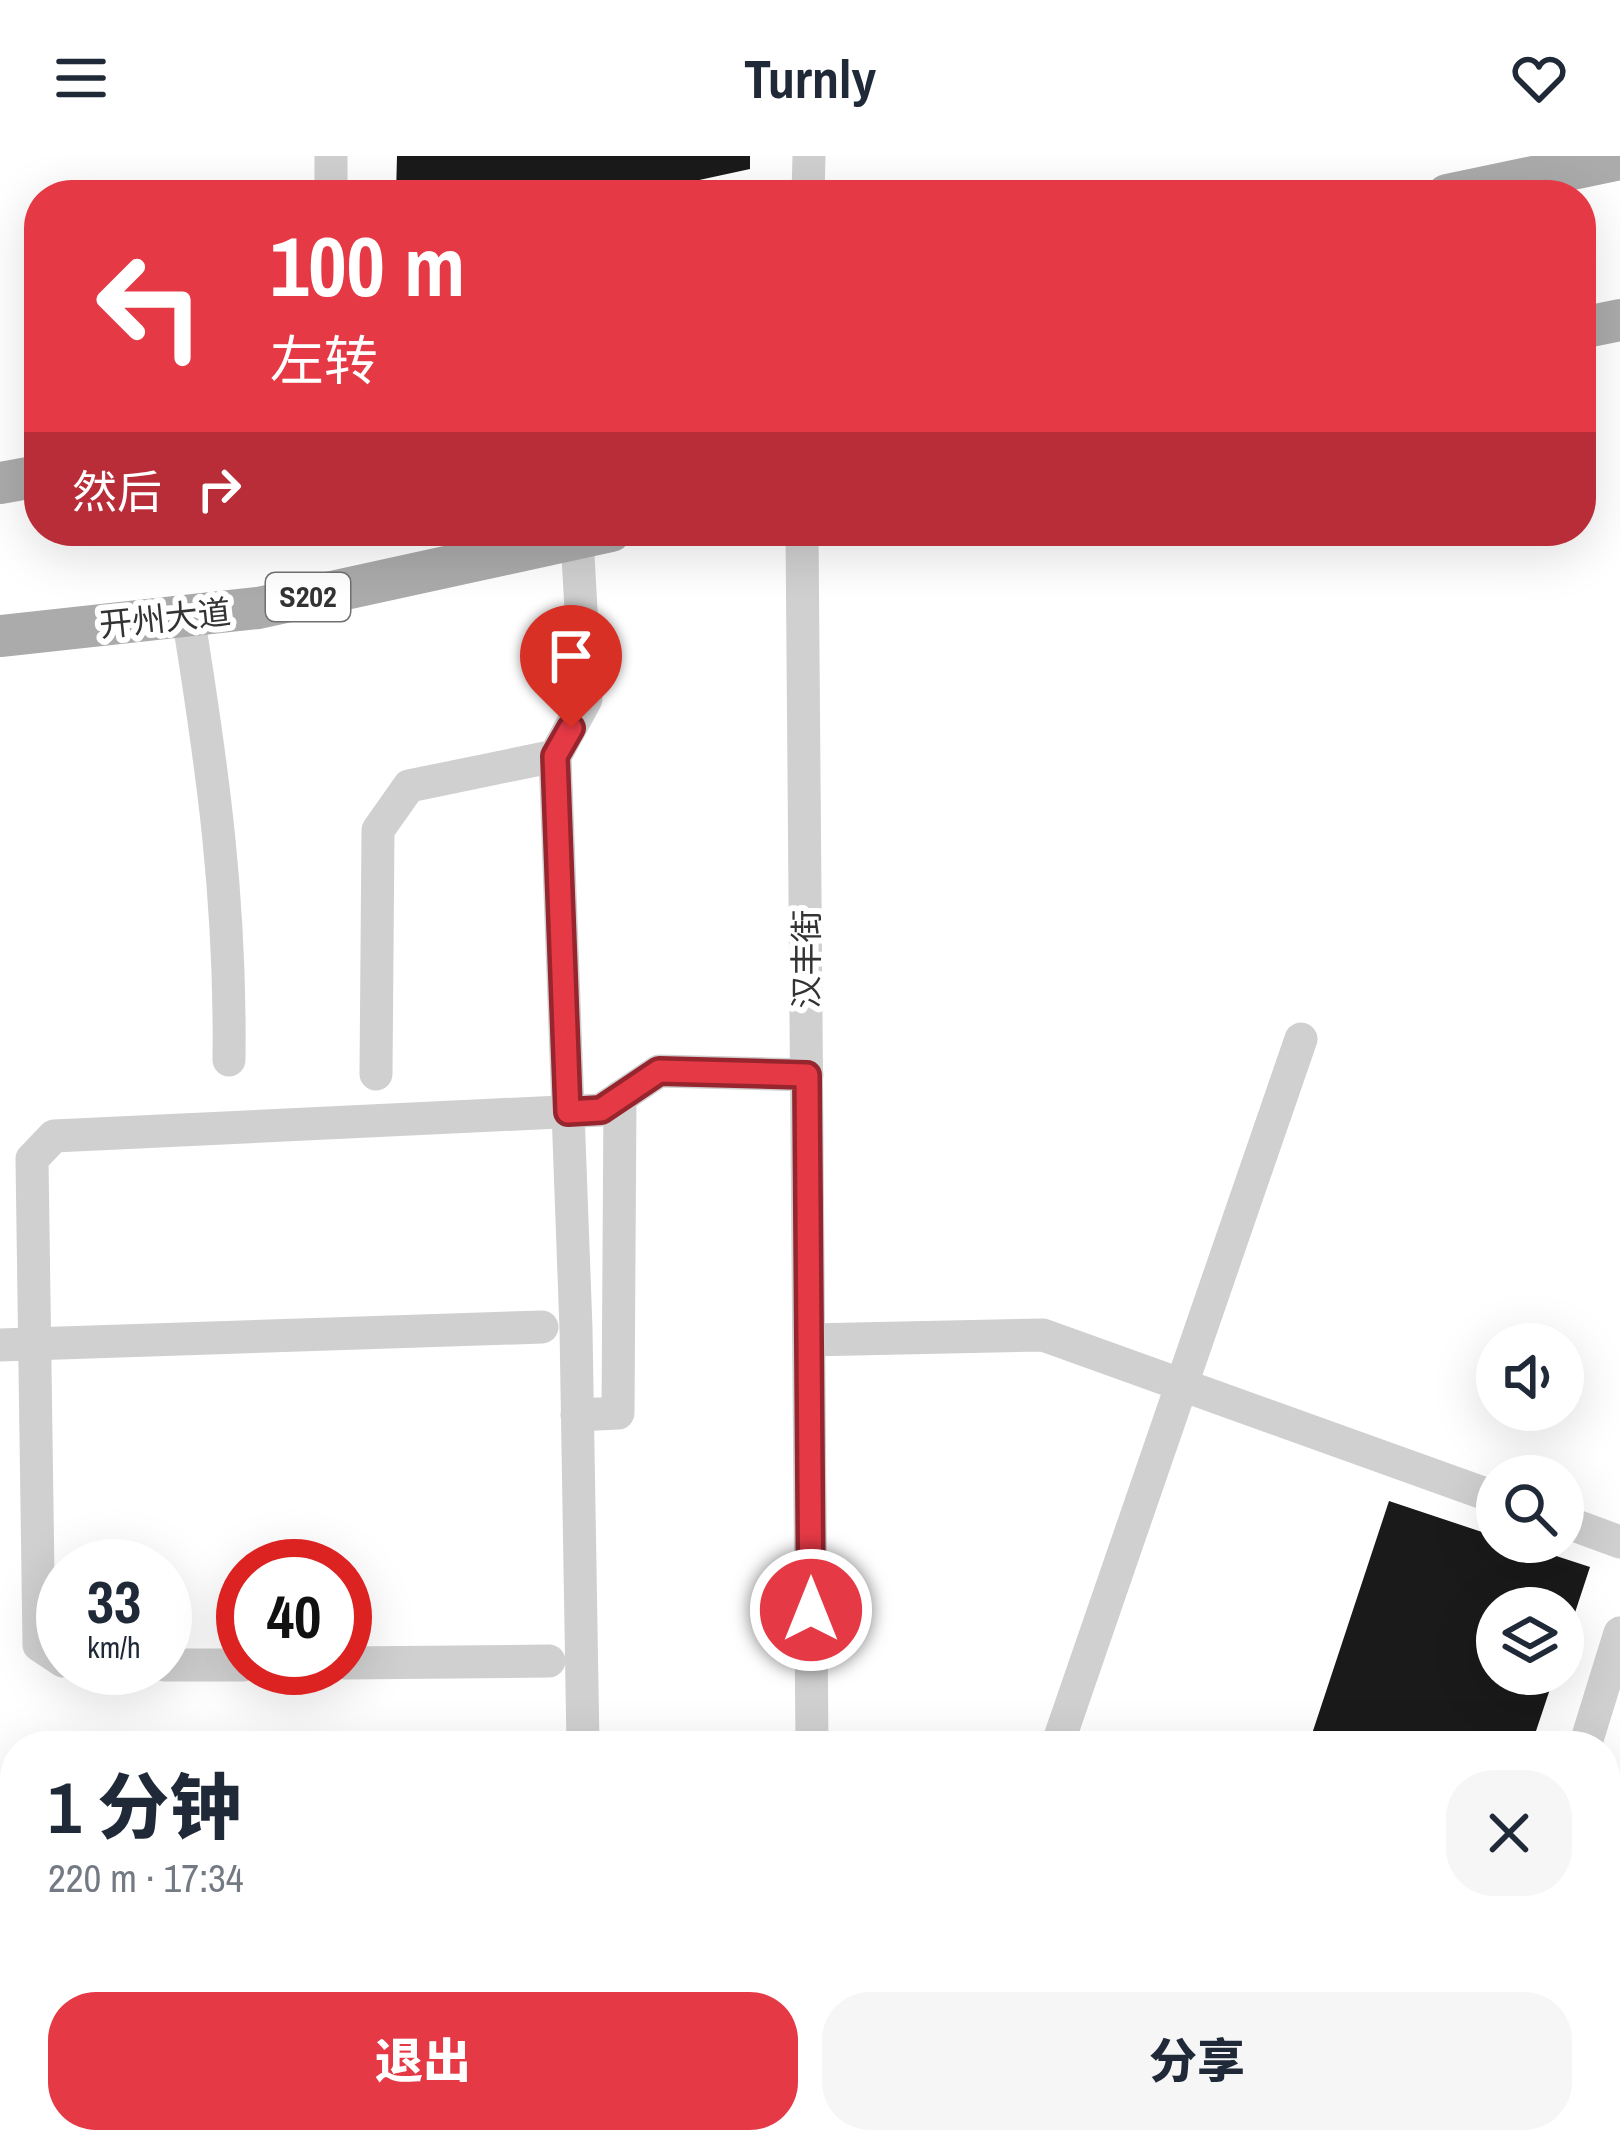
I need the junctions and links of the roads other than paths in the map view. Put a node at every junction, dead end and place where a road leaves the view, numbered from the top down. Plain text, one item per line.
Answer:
1 (1620, 159) edge
2 (1519, 180) edge
3 (543, 546) edge
4 (593, 546) edge
5 (802, 546) edge
6 (188, 616) junction
7 (0, 636) edge
8 (555, 756) junction
9 (1301, 1039) dead end
10 (229, 1060) dead end
11 (376, 1073) dead end
12 (807, 1075) junction
13 (620, 1097) junction
14 (568, 1112) junction
15 (542, 1327) dead end
16 (809, 1340) junction
17 (35, 1344) junction
18 (0, 1345) edge
19 (1182, 1385) junction
20 (577, 1415) junction
21 (1476, 1490) edge
22 (1584, 1529) edge
23 (38, 1539) edge
24 (1620, 1542) edge
25 (1620, 1633) edge
26 (549, 1661) dead end
27 (372, 1664) edge
28 (583, 1731) edge
29 (812, 1731) edge
30 (1062, 1731) edge
31 (1590, 1731) edge

1 - 2 main road
3 - 6 main road, 开州大道 / S202
4 - 8 street
5 - 12 street, 汉丰街
6 - 7 main road, 开州大道 / S202
6 - 10 street
8 - 11 street
8 - 14 street
9 - 19 street
12 - 13 street
12 - 16 street, 汉丰街
13 - 14 street
13 - 20 street
14 - 17 street
14 - 20 street
15 - 17 street
16 - 19 street
16 - 29 street, 汉丰街
17 - 18 street
17 - 23 street
19 - 21 street
19 - 30 street
20 - 28 street
22 - 24 street
25 - 31 street
26 - 27 street

